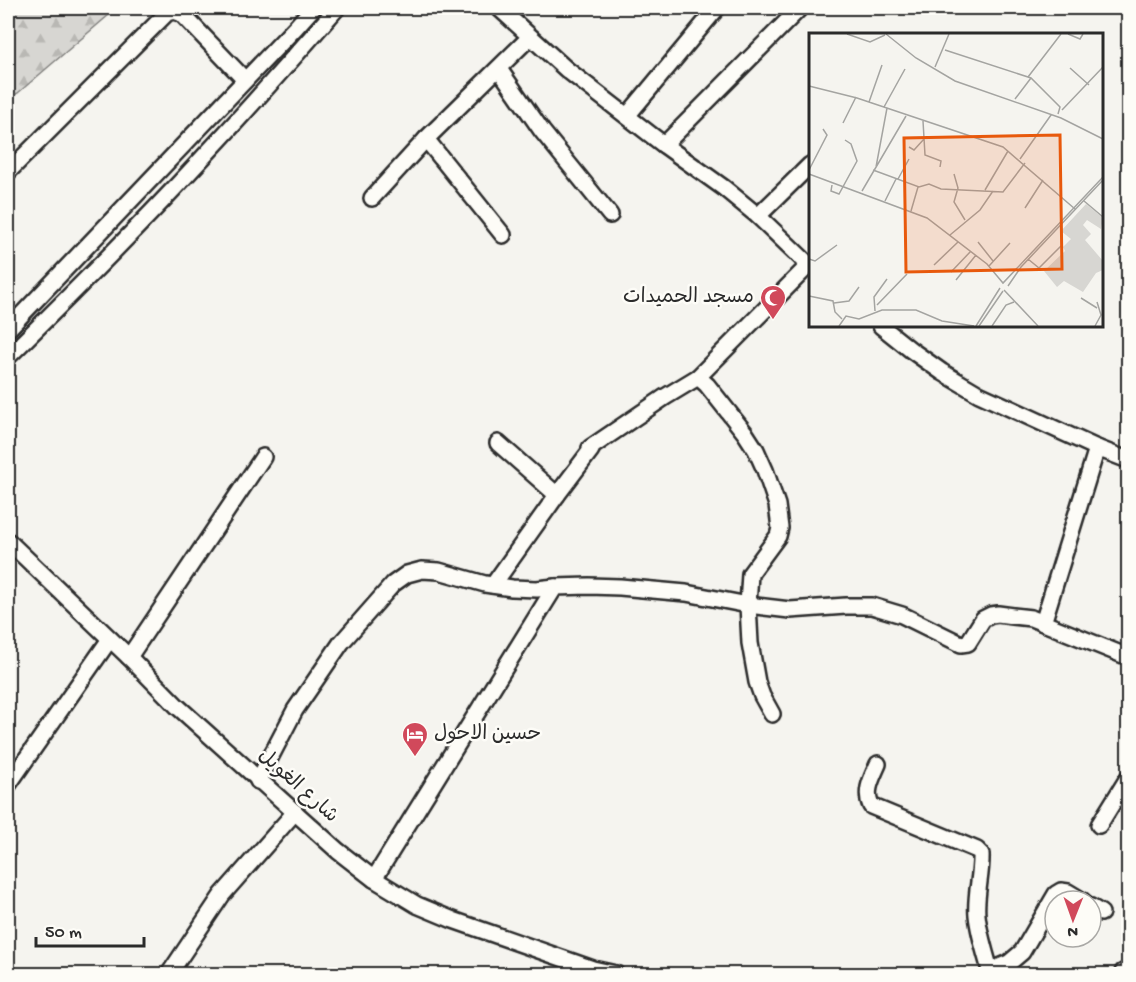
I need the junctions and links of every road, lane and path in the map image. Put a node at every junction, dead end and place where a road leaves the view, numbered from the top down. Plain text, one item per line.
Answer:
1 (312, 8) edge
2 (337, 8) edge
3 (717, 8) edge
4 (800, 8) edge
5 (504, 10) edge
6 (530, 37) junction
7 (499, 69) junction
8 (245, 80) junction
9 (627, 116) junction
10 (426, 139) junction
11 (664, 145) junction
12 (809, 166) edge
13 (8, 172) edge
14 (372, 198) dead end
15 (610, 215) dead end
16 (758, 216) junction
17 (503, 235) dead end
18 (809, 265) edge
19 (809, 267) edge
20 (881, 327) edge
21 (8, 329) edge
22 (8, 357) edge
23 (698, 377) junction
24 (498, 443) dead end
25 (1097, 448) junction
26 (263, 457) dead end
27 (1128, 460) edge
28 (556, 495) junction
29 (8, 542) edge
30 (493, 585) junction
31 (555, 587) junction
32 (748, 605) junction
33 (1043, 623) junction
34 (110, 639) junction
35 (129, 657) junction
36 (1128, 657) edge
37 (772, 714) dead end
38 (878, 764) dead end
39 (1128, 778) edge
40 (258, 781) junction
41 (8, 785) edge
42 (295, 812) junction
43 (1099, 825) dead end
44 (374, 879) junction
45 (1043, 916) edge
46 (991, 973) edge
47 (169, 975) edge
48 (616, 975) edge

1 - 8 street
2 - 22 street
3 - 9 street
4 - 11 street
5 - 6 street
6 - 7 street
6 - 9 street
7 - 10 street
7 - 15 street
8 - 13 street
8 - 21 street
9 - 11 street
10 - 14 street
10 - 17 street
11 - 16 street
12 - 16 street
16 - 18 street
19 - 23 street
20 - 25 street
23 - 28 street
23 - 32 street
24 - 28 street
25 - 27 street
25 - 33 street
26 - 35 street
28 - 30 street
29 - 34 street, شارع الغويل
30 - 31 street
30 - 40 street
31 - 32 street
31 - 44 street
32 - 33 street
32 - 37 street
33 - 36 street
34 - 35 street, شارع الغويل
34 - 41 street
35 - 40 street, شارع الغويل
38 - 46 street
39 - 43 street
40 - 42 street, شارع الغويل
42 - 44 street, شارع الغويل
42 - 47 street
44 - 48 street, شارع الغويل
45 - 46 street

